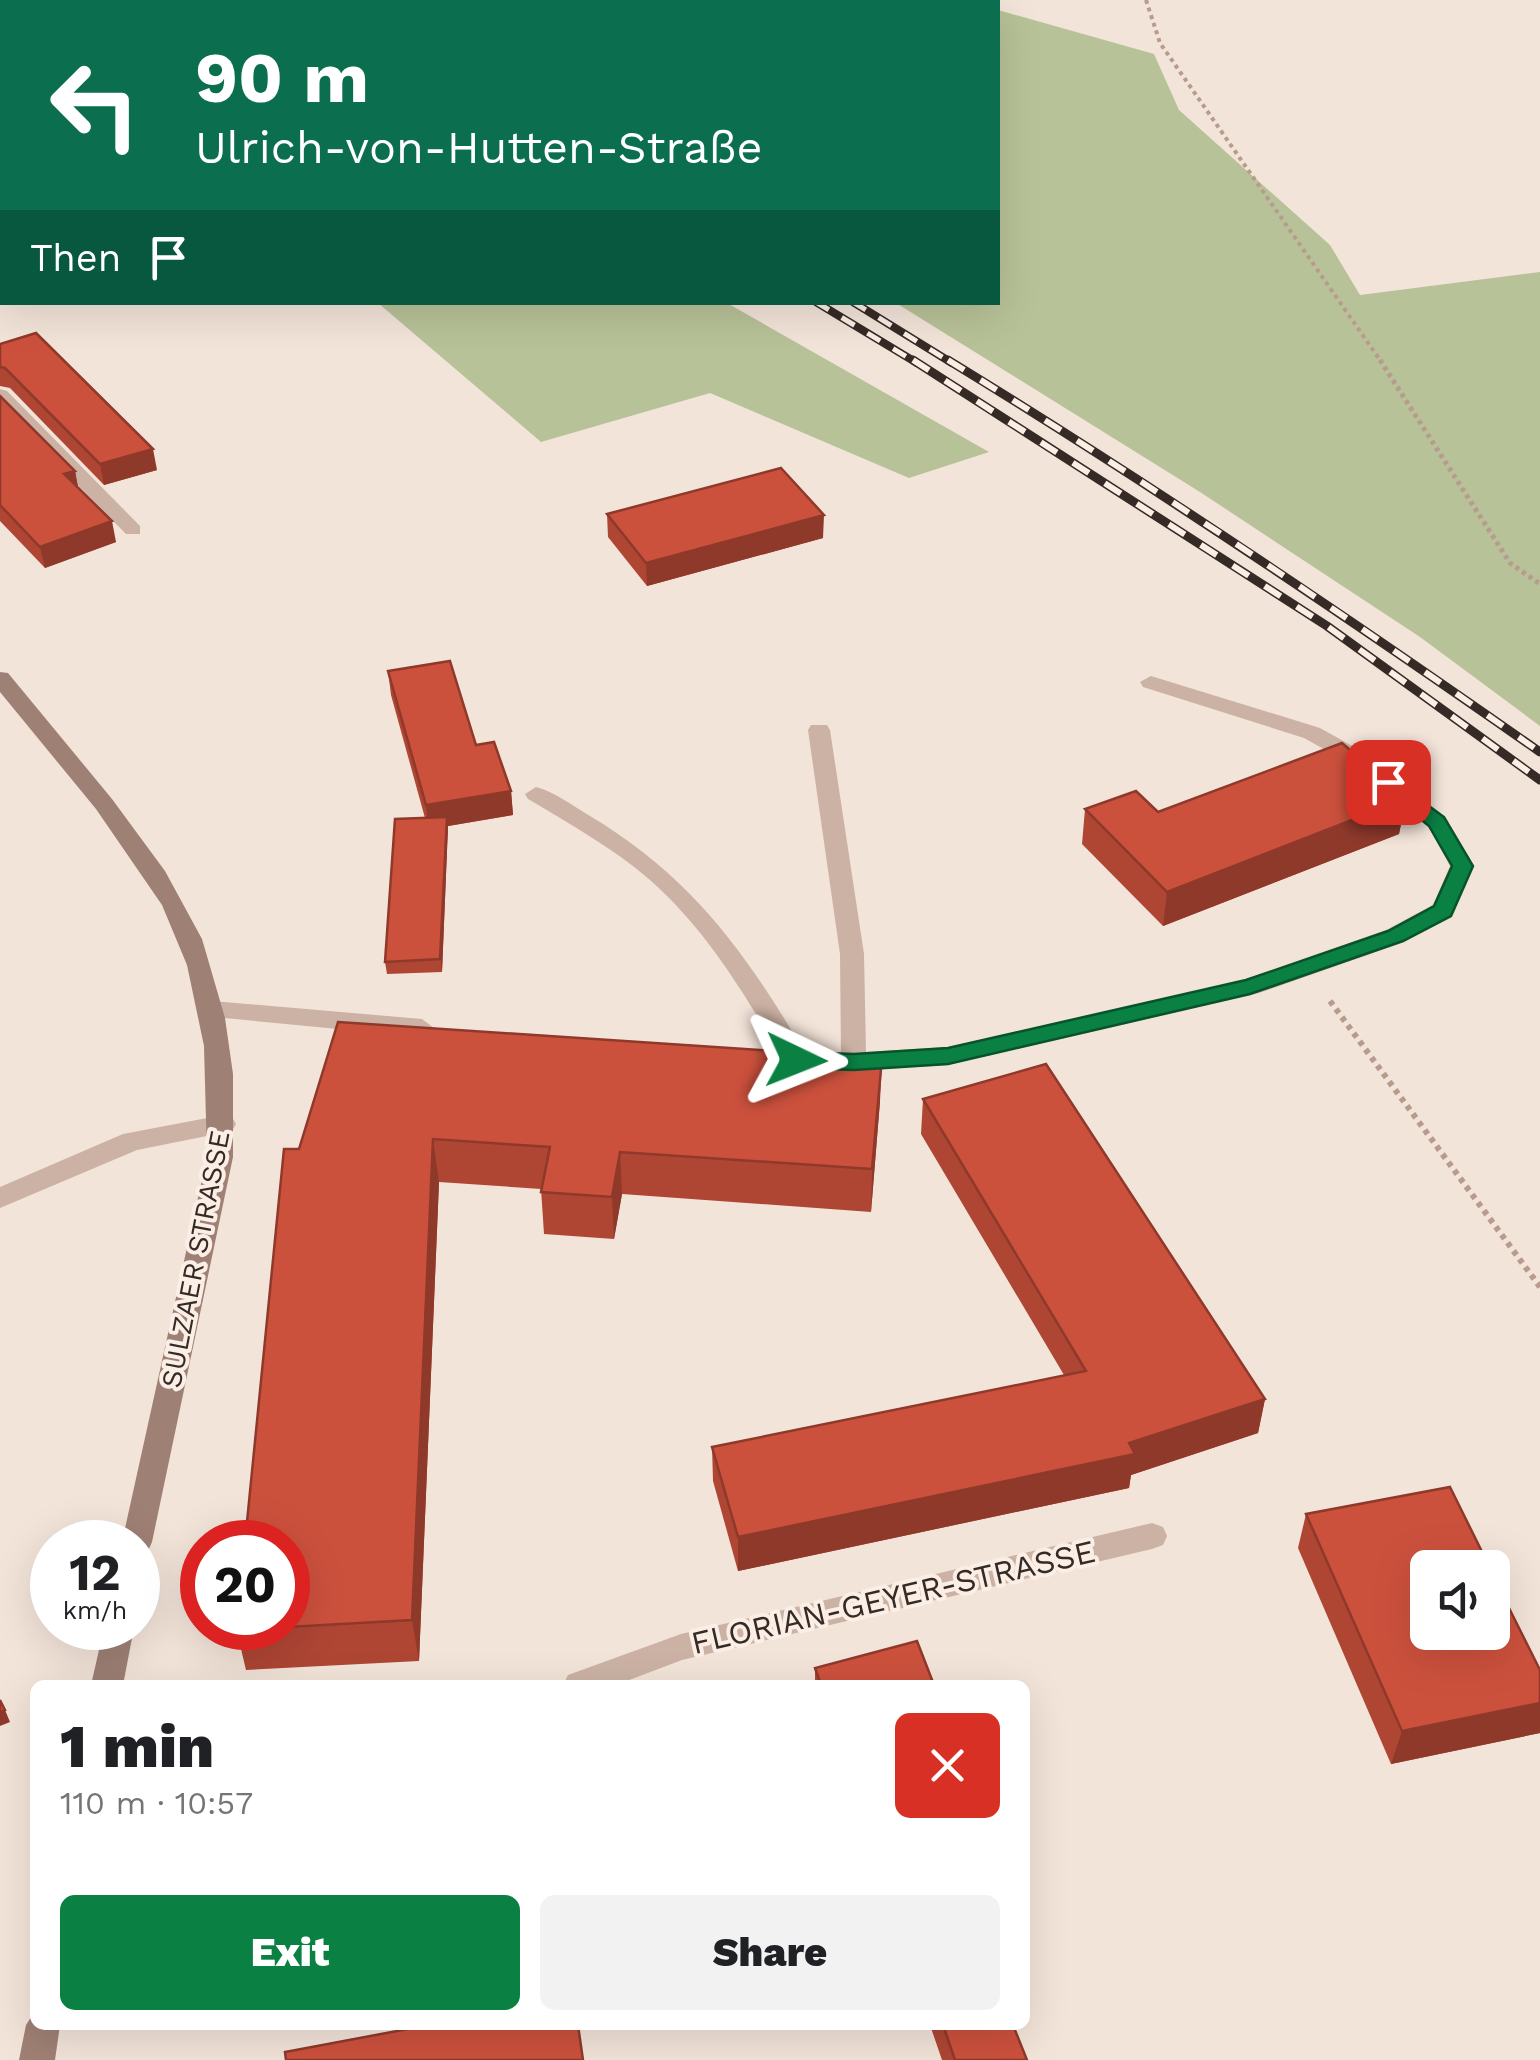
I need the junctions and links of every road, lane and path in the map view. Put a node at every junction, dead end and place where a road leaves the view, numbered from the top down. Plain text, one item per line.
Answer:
1 (1146, 0) edge
2 (0, 394) edge
3 (133, 530) dead end
4 (1540, 584) edge
5 (0, 678) edge
6 (1151, 682) dead end
7 (819, 730) dead end
8 (536, 794) dead end
9 (1307, 967) junction
10 (212, 1010) junction
11 (444, 1030) edge
12 (814, 1060) junction
13 (222, 1124) junction
14 (0, 1198) edge
15 (1540, 1287) edge
16 (143, 1520) edge
17 (1152, 1536) dead end
18 (114, 1650) edge
19 (108, 1680) edge
20 (594, 1680) edge
21 (42, 2030) edge
22 (36, 2060) edge

1 - 4 path
2 - 3 street
5 - 10 main road, SULZAER STRASSE
6 - 9 street
7 - 12 street
8 - 12 street
9 - 12 street
9 - 15 path
10 - 11 street
10 - 13 main road, SULZAER STRASSE
13 - 14 street
13 - 16 main road, SULZAER STRASSE
17 - 20 street, FLORIAN-GEYER-STRASSE
18 - 19 main road
21 - 22 main road

